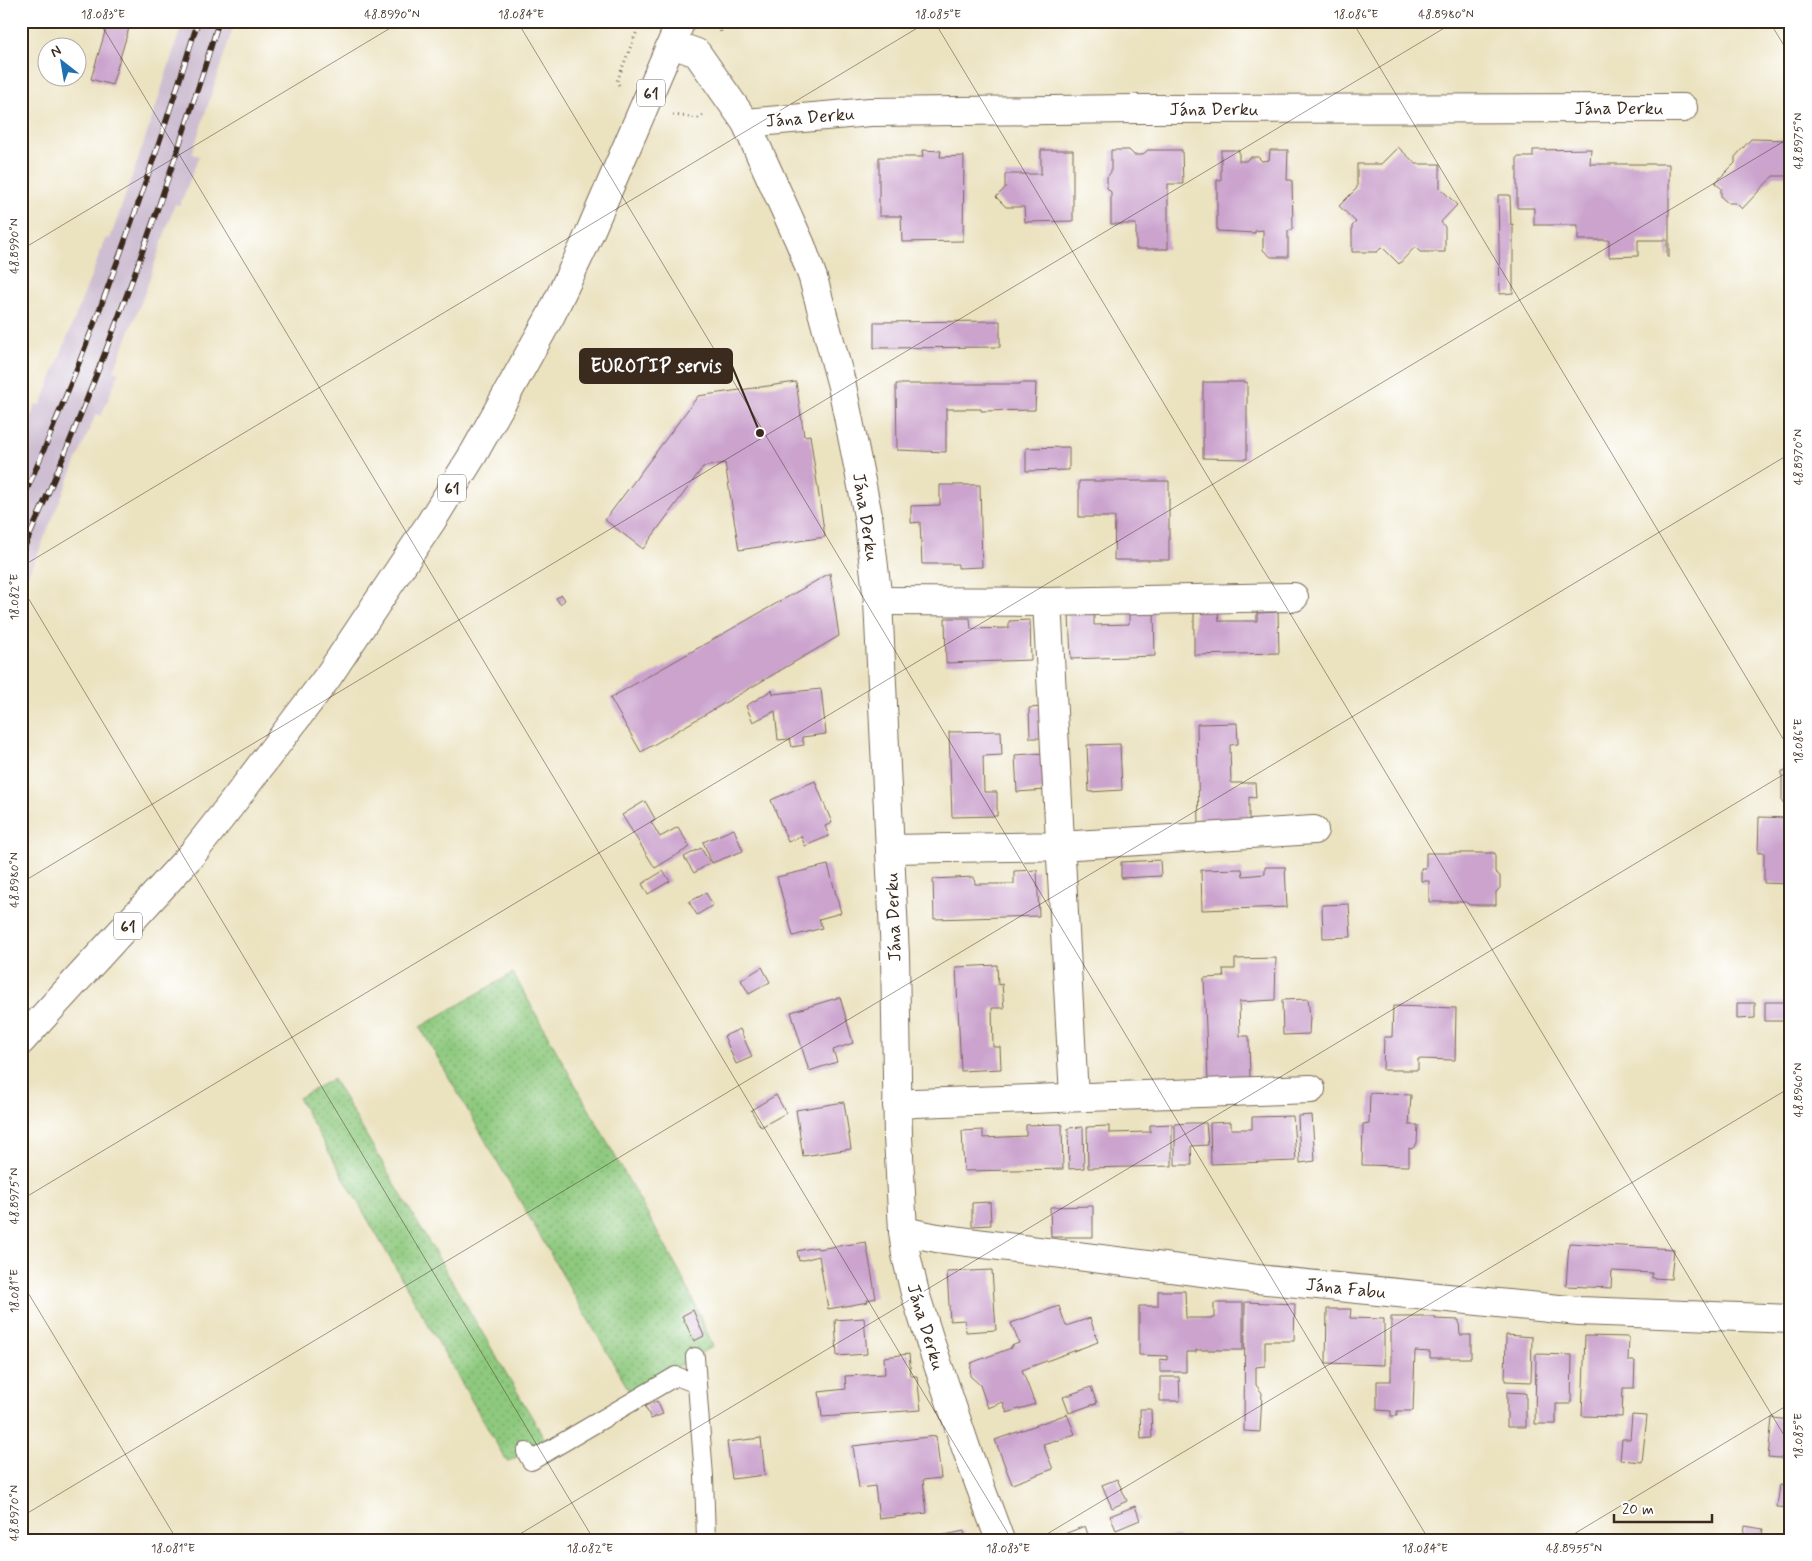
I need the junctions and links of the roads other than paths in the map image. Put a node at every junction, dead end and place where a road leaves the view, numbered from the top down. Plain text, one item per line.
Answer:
1 (677, 33) edge
2 (1683, 108) dead end
3 (746, 123) junction
4 (1294, 597) dead end
5 (878, 600) junction
6 (1047, 602) junction
7 (1314, 830) dead end
8 (1060, 846) junction
9 (890, 849) junction
10 (21, 1041) edge
11 (1311, 1089) dead end
12 (1074, 1096) junction
13 (897, 1105) junction
14 (903, 1231) junction
15 (1791, 1319) edge
16 (695, 1356) dead end
17 (697, 1384) junction
18 (526, 1452) dead end
19 (706, 1540) edge
20 (1000, 1540) edge

1 - 3 street, Jána Derku
1 - 10 street, 61
2 - 3 street, Jána Derku
3 - 5 street, Jána Derku
4 - 6 street
5 - 6 street
5 - 9 street, Jána Derku
6 - 8 street
7 - 8 street, Jána Derku
8 - 9 street, Jána Derku
8 - 12 street
9 - 13 street, Jána Derku
11 - 12 street
12 - 13 street
13 - 14 street, Jána Derku
14 - 15 street, Jána Fabu
14 - 20 street, Jána Derku
16 - 17 lane
17 - 18 lane
17 - 19 lane

